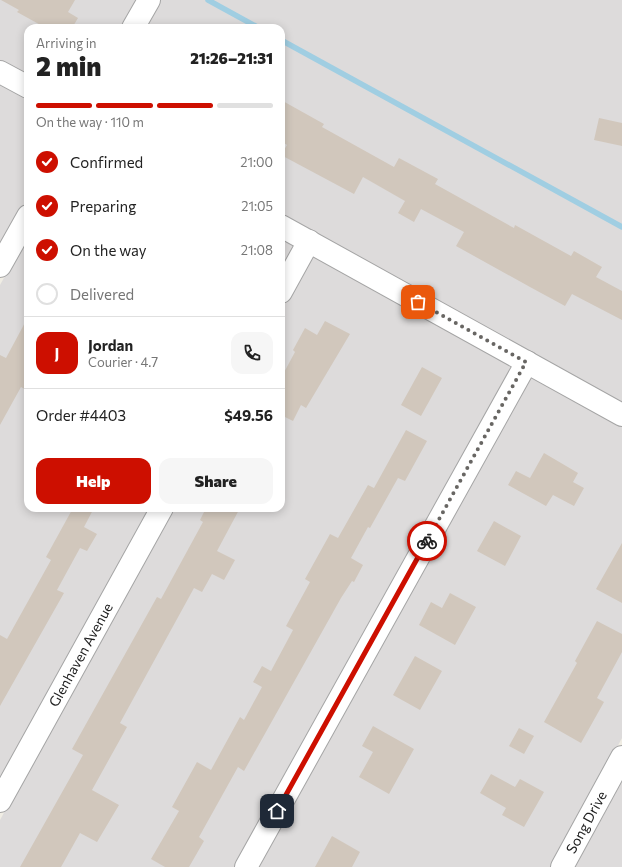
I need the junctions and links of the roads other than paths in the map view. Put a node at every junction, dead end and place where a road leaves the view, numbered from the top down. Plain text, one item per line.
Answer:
1 (149, 0) edge
2 (135, 24) edge
3 (0, 72) edge
4 (24, 85) edge
5 (24, 223) edge
6 (285, 228) edge
7 (308, 241) junction
8 (0, 266) edge
9 (285, 284) edge
10 (526, 362) junction
11 (622, 415) edge
12 (160, 512) edge
13 (622, 757) edge
14 (0, 801) edge
15 (246, 867) edge
16 (562, 867) edge

1 - 2 street
3 - 4 street
5 - 8 street
6 - 7 street
7 - 9 street
7 - 10 street
10 - 11 street
10 - 15 street
12 - 14 street, Glenhaven Avenue
13 - 16 street, Song Drive

